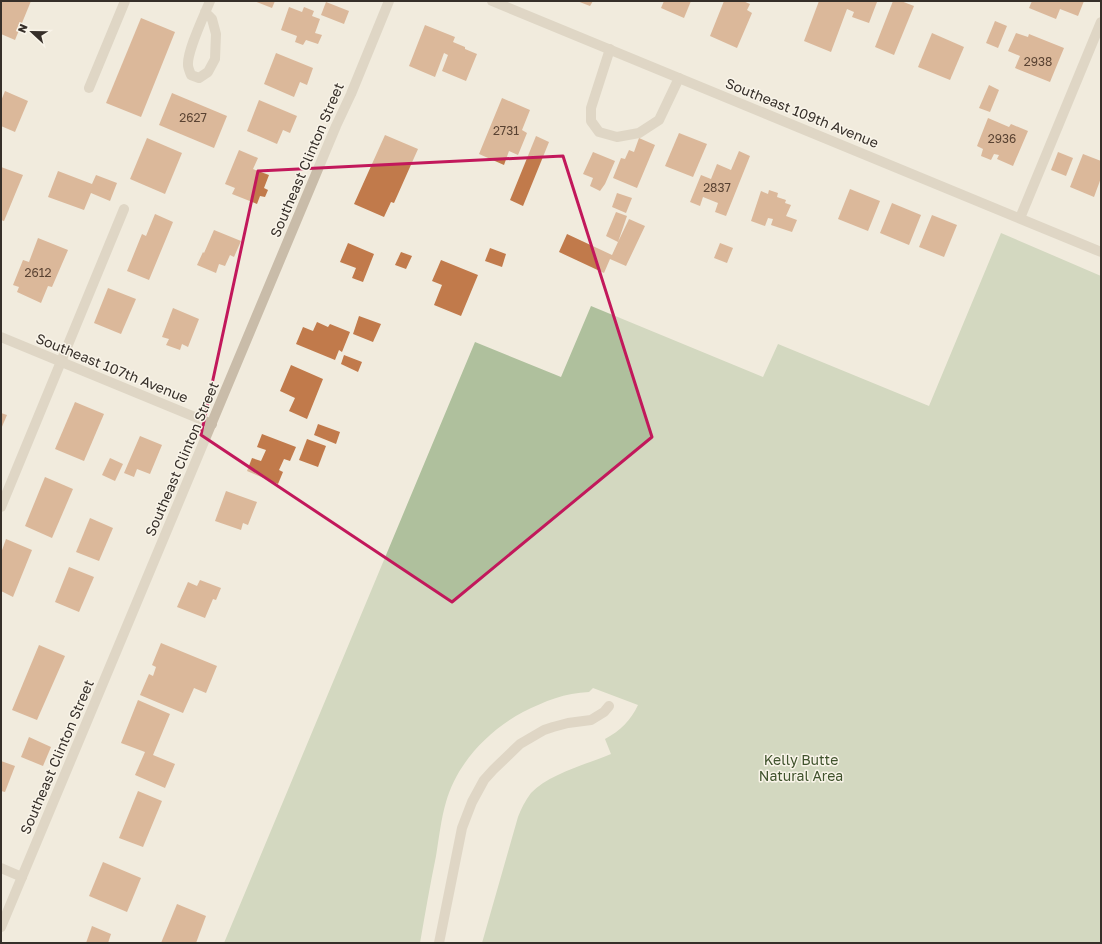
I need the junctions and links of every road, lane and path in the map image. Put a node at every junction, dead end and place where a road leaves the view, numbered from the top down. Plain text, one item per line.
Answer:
1 (125, 1) edge
2 (210, 1) edge
3 (389, 1) edge
4 (492, 1) edge
5 (205, 12) junction
6 (1101, 22) edge
7 (610, 49) junction
8 (679, 78) junction
9 (89, 88) dead end
10 (124, 209) dead end
11 (1020, 218) junction
12 (1101, 252) edge
13 (1, 337) edge
14 (61, 362) junction
15 (212, 424) junction
16 (1, 507) edge
17 (610, 706) dead end
18 (1, 868) edge
19 (22, 877) junction
20 (1, 927) edge
21 (440, 943) edge

1 - 9 street
2 - 5 street
3 - 15 street, Southeast Clinton Street
4 - 7 street, Southeast 109th Avenue
5 - 5 street
6 - 11 street
7 - 8 street, Southeast 109th Avenue
7 - 8 street
8 - 11 street, Southeast 109th Avenue
10 - 14 street
11 - 12 street, Southeast 109th Avenue
13 - 14 street, Southeast 107th Avenue
14 - 15 street, Southeast 107th Avenue
14 - 16 street
15 - 19 street, Southeast Clinton Street
17 - 21 street
18 - 19 street
19 - 20 street, Southeast Clinton Street

